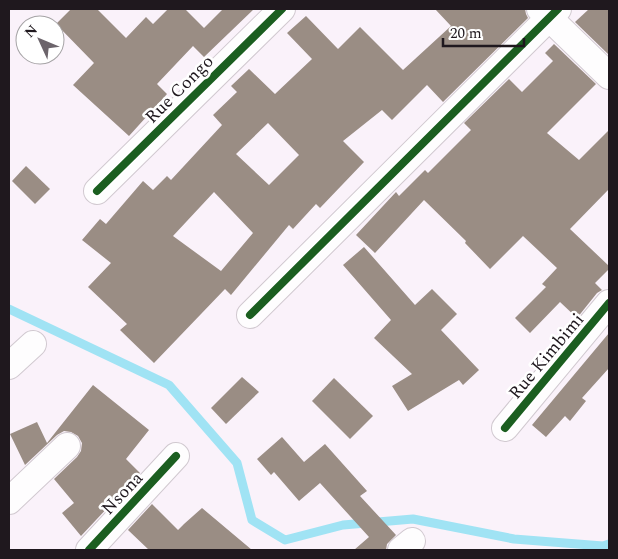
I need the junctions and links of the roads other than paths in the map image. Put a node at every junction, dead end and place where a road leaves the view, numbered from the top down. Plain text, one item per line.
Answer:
1 (282, 9) edge
2 (549, 12) edge
3 (609, 76) edge
4 (97, 190) dead end
5 (609, 304) edge
6 (250, 315) dead end
7 (33, 344) dead end
8 (9, 366) edge
9 (505, 428) dead end
10 (67, 446) dead end
11 (176, 456) dead end
12 (9, 501) edge
13 (89, 550) edge

1 - 4 street, Rue Congo
2 - 3 street
2 - 6 street
5 - 9 street, Rue Kimbimi
7 - 8 street
10 - 12 street
11 - 13 street, Nsona

